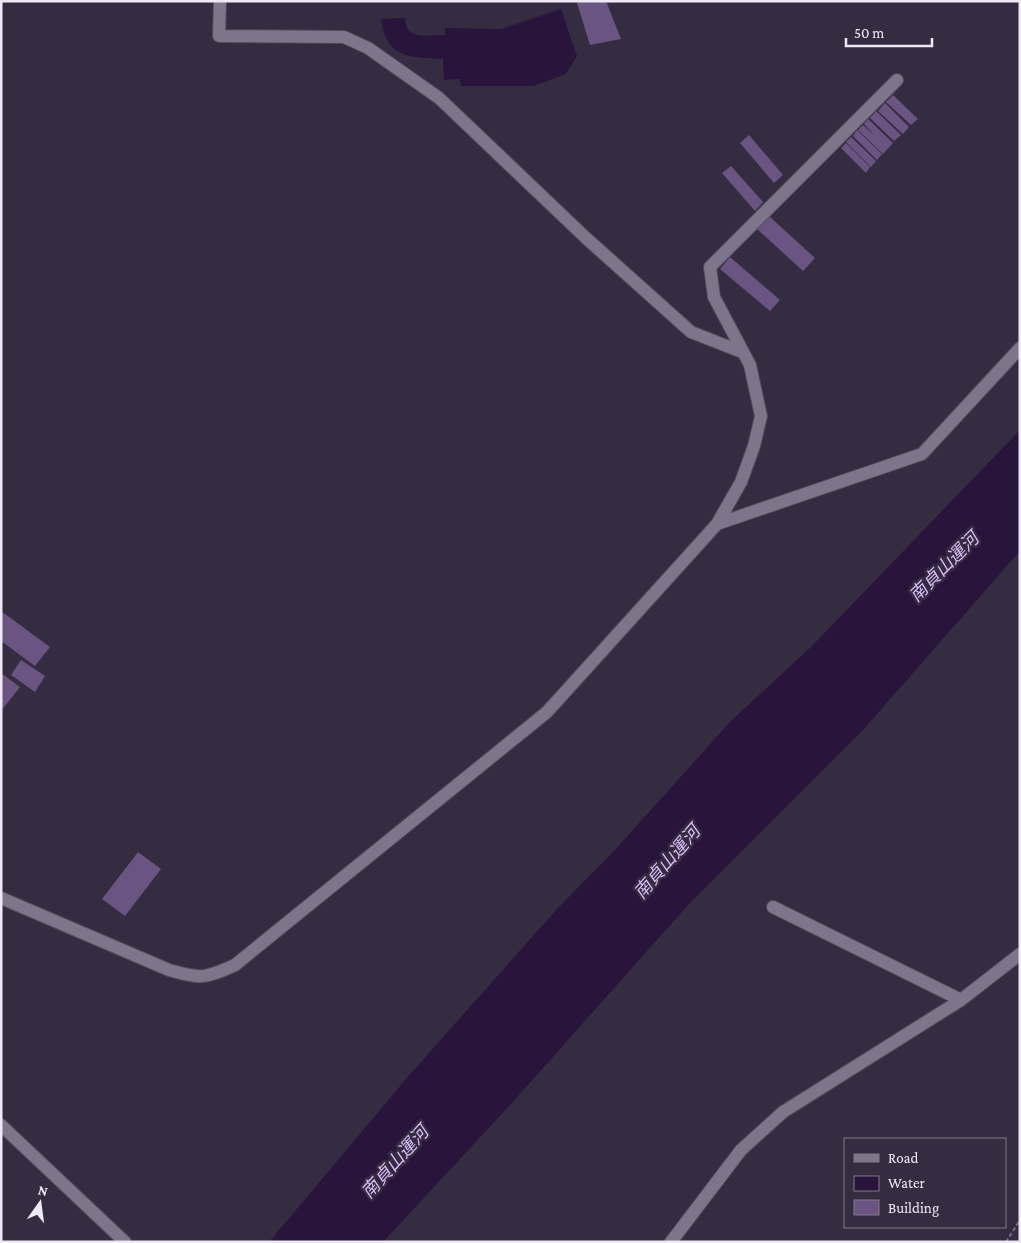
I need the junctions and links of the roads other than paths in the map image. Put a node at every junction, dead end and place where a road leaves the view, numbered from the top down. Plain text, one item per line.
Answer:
1 (220, 1) edge
2 (897, 80) dead end
3 (1020, 348) edge
4 (742, 352) junction
5 (717, 524) junction
6 (1, 898) edge
7 (773, 907) dead end
8 (1020, 954) edge
9 (961, 1000) junction
10 (1, 1125) edge
11 (125, 1242) edge
12 (671, 1242) edge

1 - 4 street
2 - 4 street
3 - 5 street
4 - 5 street
5 - 6 street
7 - 9 street
8 - 9 street
9 - 12 street
10 - 11 street

